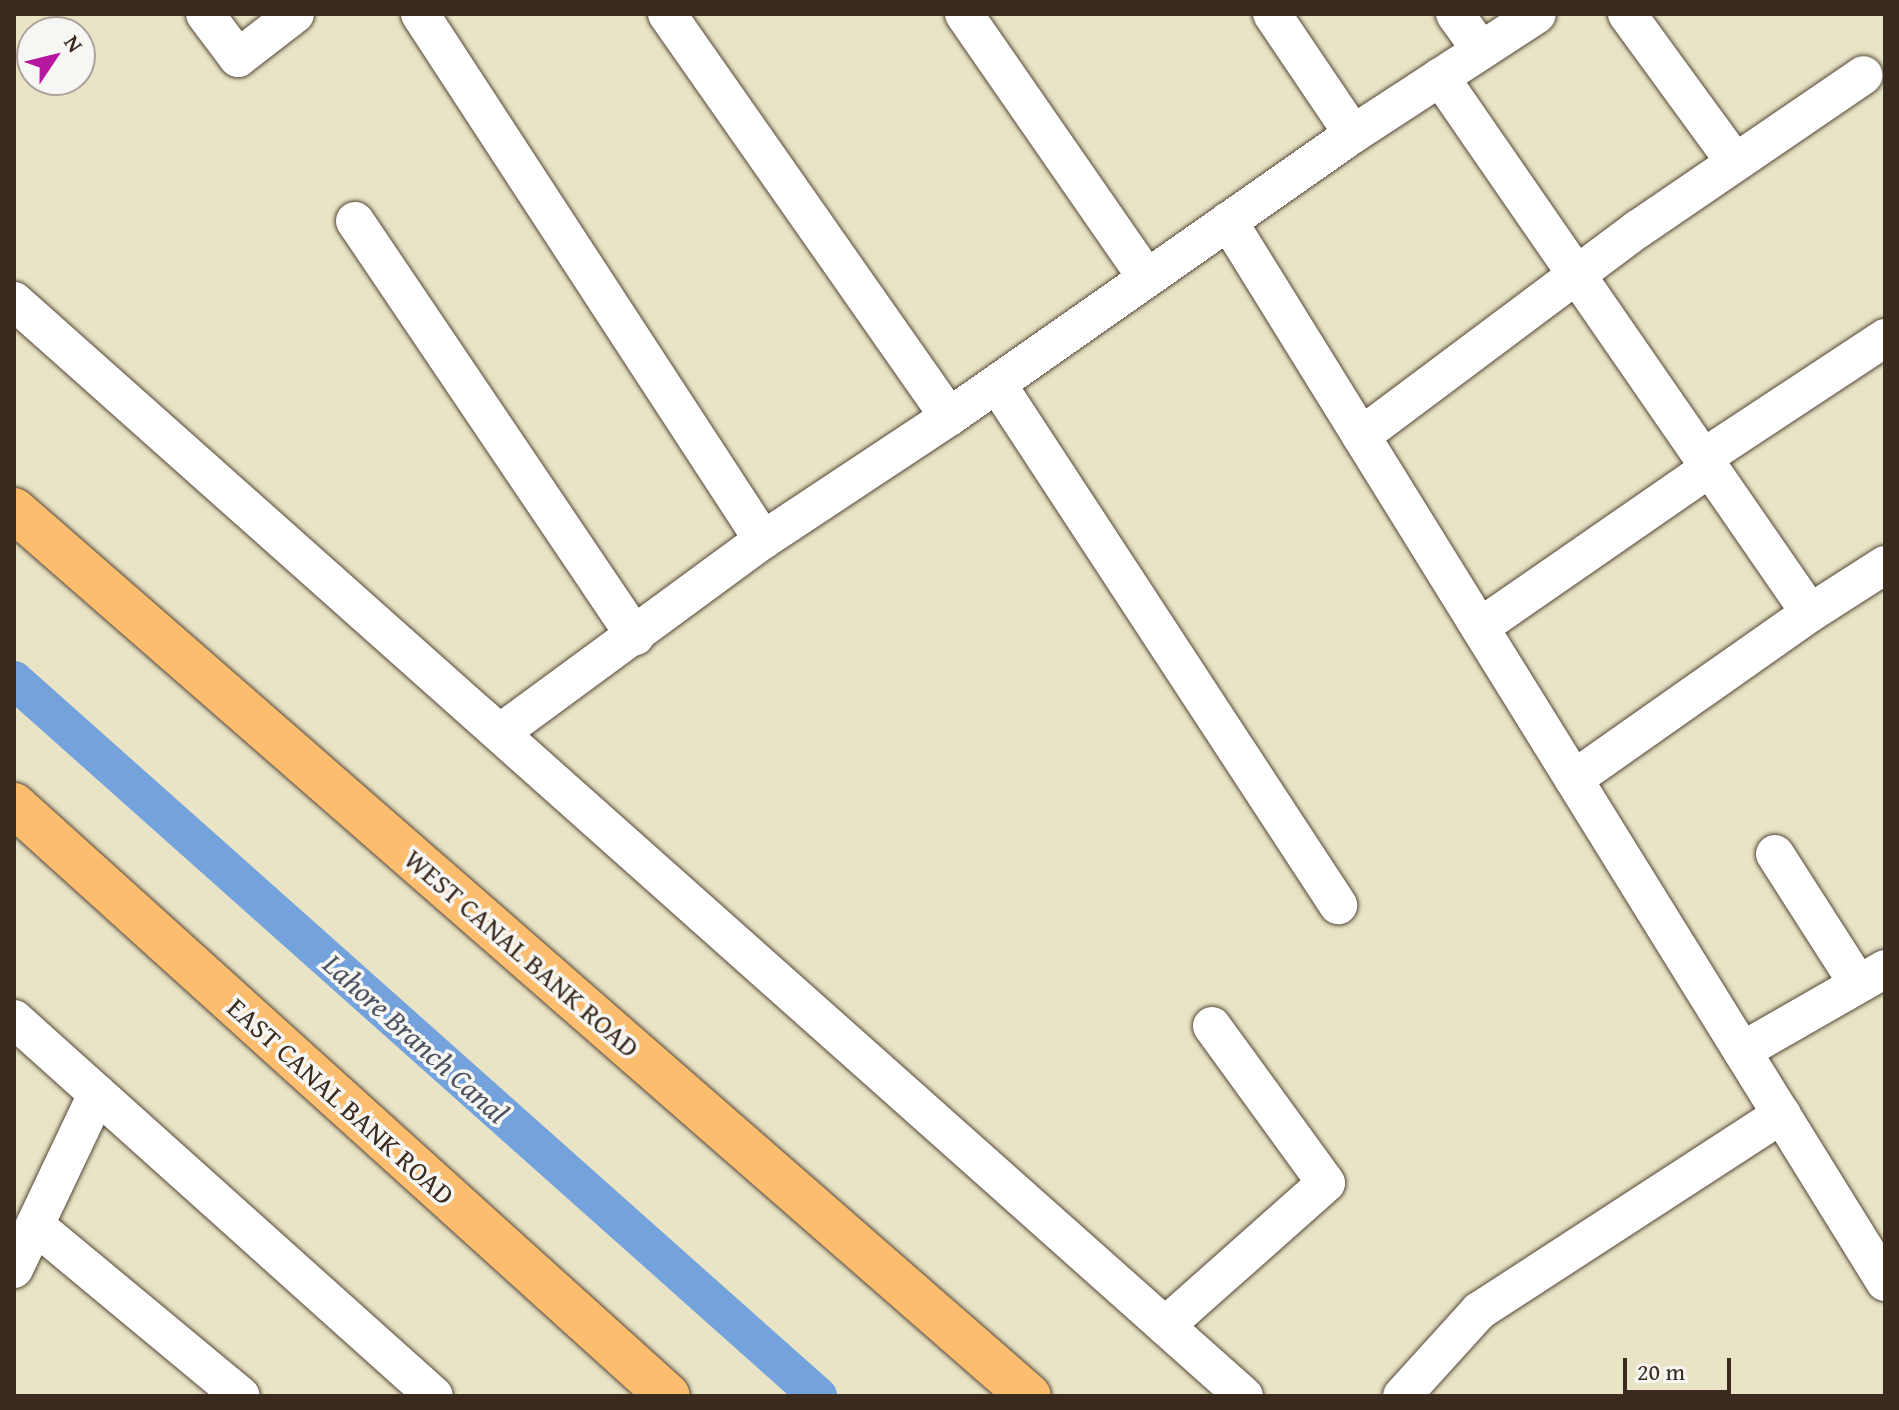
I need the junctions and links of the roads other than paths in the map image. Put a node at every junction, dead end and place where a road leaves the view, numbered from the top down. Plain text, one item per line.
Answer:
1 (205, 14) edge
2 (295, 14) edge
3 (420, 14) edge
4 (667, 14) edge
5 (964, 14) edge
6 (1272, 14) edge
7 (1455, 14) edge
8 (1537, 14) edge
9 (1627, 14) edge
10 (1481, 50) junction
11 (1864, 75) dead end
12 (1440, 77) junction
13 (1353, 134) junction
14 (1734, 161) junction
15 (355, 221) dead end
16 (1228, 221) junction
17 (1147, 278) junction
18 (1579, 278) junction
19 (14, 301) edge
20 (1885, 338) edge
21 (997, 384) junction
22 (949, 417) junction
23 (1361, 436) junction
24 (1706, 463) junction
25 (14, 510) edge
26 (763, 540) junction
27 (1885, 565) edge
28 (1810, 613) junction
29 (1480, 627) junction
30 (635, 636) junction
31 (500, 733) junction
32 (1574, 779) junction
33 (14, 805) edge
34 (1775, 854) dead end
35 (1338, 905) dead end
36 (1872, 977) edge
37 (14, 1019) edge
38 (1212, 1026) dead end
39 (1742, 1051) junction
40 (97, 1094) junction
41 (1782, 1114) junction
42 (36, 1226) junction
43 (14, 1269) edge
44 (1885, 1282) edge
45 (1165, 1326) junction
46 (431, 1395) edge
47 (241, 1396) edge
48 (668, 1396) edge
49 (1029, 1396) edge
50 (1244, 1396) edge
51 (1402, 1396) edge

1 - 2 street
3 - 26 street
4 - 22 street
5 - 17 street
6 - 13 street
7 - 10 street
8 - 10 street
9 - 14 street
10 - 12 street
11 - 14 street
12 - 13 street
12 - 18 street
13 - 16 street
14 - 18 street
15 - 30 street
16 - 17 street
16 - 23 street
17 - 21 street
18 - 23 street
18 - 24 street
19 - 31 street
20 - 24 street
21 - 22 street
21 - 35 street
22 - 26 street
23 - 29 street
24 - 28 street
24 - 29 street
25 - 49 highway, WEST CANAL BANK ROAD
26 - 30 street
27 - 28 street
28 - 32 street
29 - 32 street
30 - 31 street
31 - 45 street
32 - 39 street
33 - 48 highway, EAST CANAL BANK ROAD
34 - 36 street
36 - 39 street
37 - 40 street
38 - 45 street
39 - 41 street
40 - 42 street
40 - 46 street
41 - 44 street
41 - 51 street
42 - 43 street
42 - 47 street
45 - 50 street

